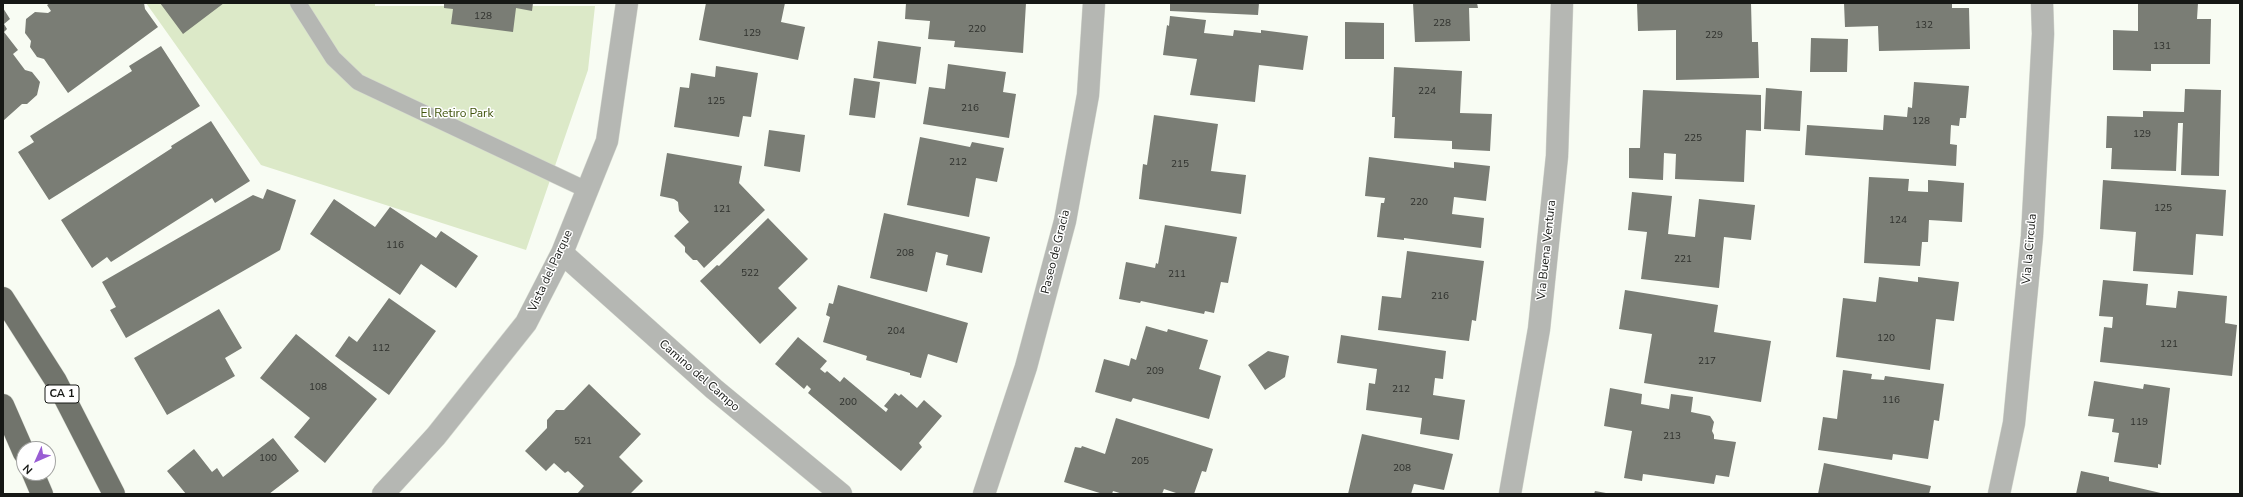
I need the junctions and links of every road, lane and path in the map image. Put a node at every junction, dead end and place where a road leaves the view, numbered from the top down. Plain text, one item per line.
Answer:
1 (298, 3) edge
2 (627, 3) edge
3 (1094, 3) edge
4 (1562, 3) edge
5 (2042, 3) edge
6 (308, 10) edge
7 (587, 190) junction
8 (562, 253) junction
9 (3, 298) edge
10 (3, 404) edge
11 (19, 441) edge
12 (36, 481) edge
13 (42, 494) edge
14 (114, 494) edge
15 (383, 494) edge
16 (841, 494) edge
17 (984, 494) edge
18 (1510, 494) edge
19 (1999, 494) edge

1 - 6 lane
2 - 7 street, Vista del Parque
3 - 17 street, Paseo de Gracia
4 - 18 street, Via Buena Ventura
5 - 19 street, Via la Circula
6 - 7 lane
7 - 8 street, Vista del Parque
8 - 15 street, Vista del Parque
8 - 16 street, Camino del Campo
9 - 14 highway, CA 1
10 - 11 highway
12 - 13 highway

